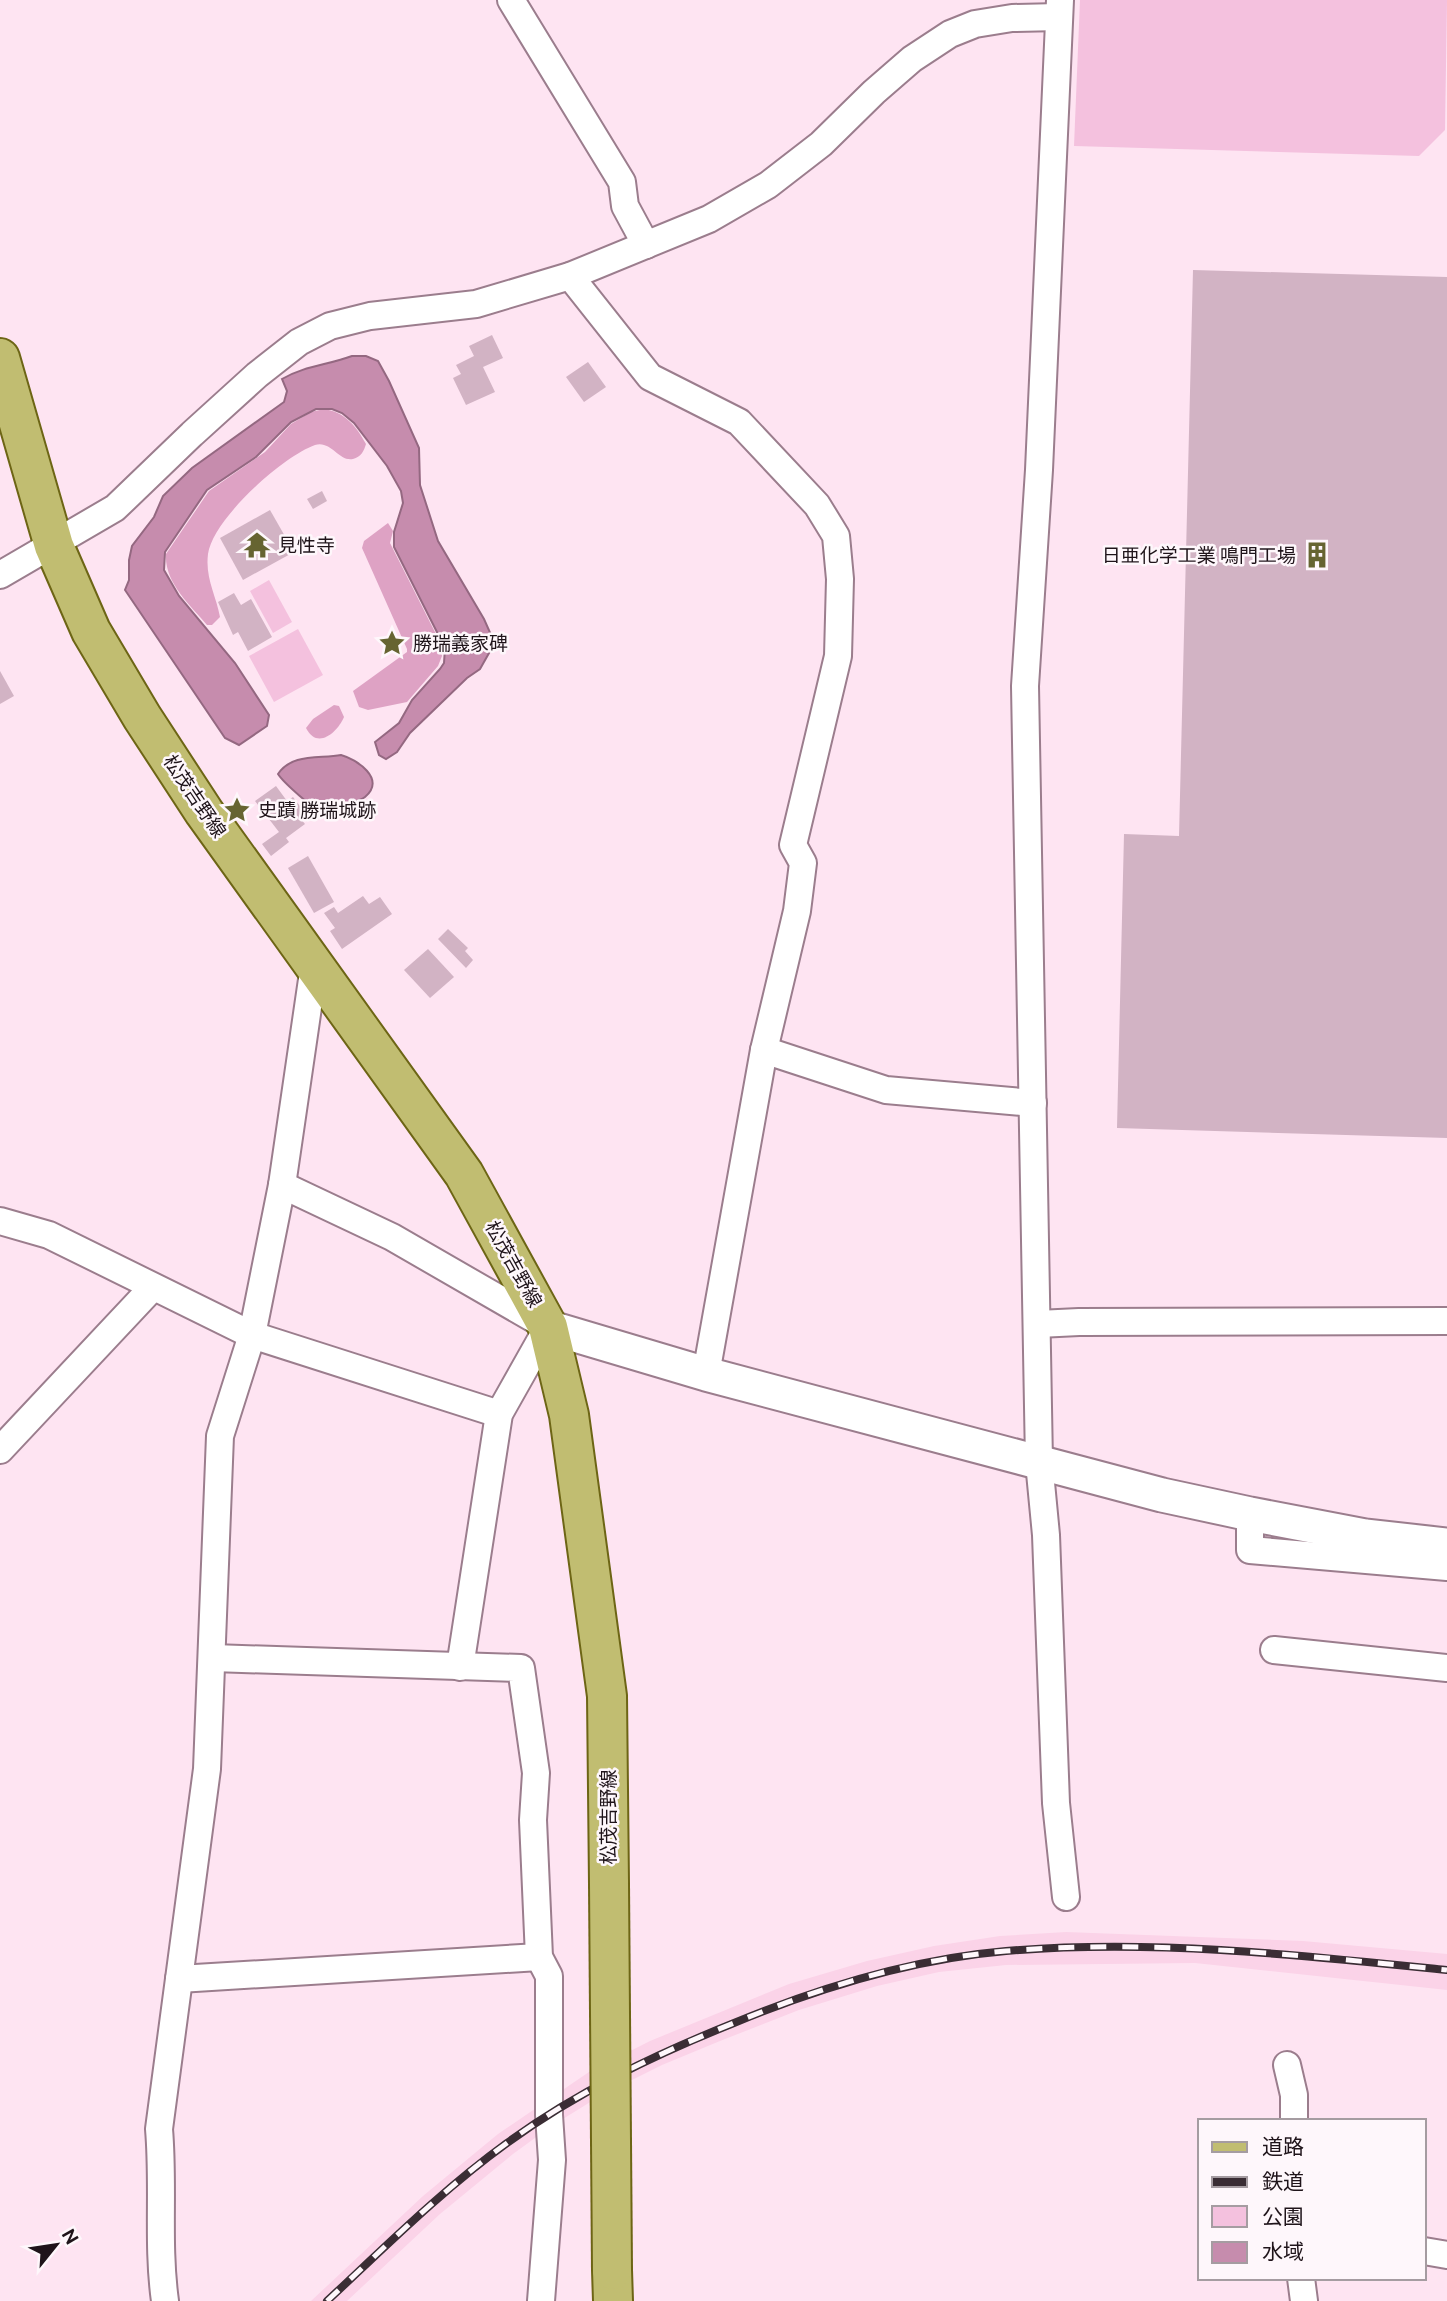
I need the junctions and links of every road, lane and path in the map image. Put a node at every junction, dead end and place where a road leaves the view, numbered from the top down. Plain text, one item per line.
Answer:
1 (511, 0) edge
2 (1060, 9) edge
3 (646, 244) junction
4 (570, 276) junction
5 (0, 358) edge
6 (54, 546) junction
7 (0, 575) edge
8 (314, 966) junction
9 (764, 1050) junction
10 (1033, 1103) junction
11 (282, 1185) junction
12 (0, 1221) edge
13 (153, 1287) junction
14 (1447, 1321) edge
15 (1038, 1324) junction
16 (548, 1327) junction
17 (252, 1335) junction
18 (706, 1374) junction
19 (499, 1413) junction
20 (0, 1450) edge
21 (1039, 1462) junction
22 (1250, 1514) junction
23 (1447, 1545) edge
24 (1447, 1567) edge
25 (1274, 1650) dead end
26 (213, 1658) junction
27 (460, 1667) junction
28 (1447, 1668) edge
29 (1066, 1897) dead end
30 (539, 1958) junction
31 (179, 1979) junction
32 (1287, 2065) dead end
33 (1294, 2119) edge
34 (1426, 2251) edge
35 (1447, 2255) edge
36 (1301, 2280) edge
37 (612, 2286) edge
38 (165, 2301) edge
39 (541, 2301) edge
40 (1304, 2301) edge

1 - 3 street
2 - 3 street
2 - 10 street
3 - 4 street
4 - 6 street
4 - 9 street
5 - 6 main road, 松茂吉野線
6 - 7 street
6 - 8 main road, 松茂吉野線
8 - 11 street
8 - 16 main road, 松茂吉野線
9 - 10 street
9 - 18 street
10 - 15 street
11 - 16 street
11 - 17 street
12 - 13 street
13 - 17 street
13 - 20 street
14 - 15 street
15 - 21 street
16 - 18 street
16 - 19 street
16 - 37 main road, 松茂吉野線, bridge
17 - 19 street
17 - 26 street
18 - 21 street
19 - 27 street
21 - 22 street
21 - 29 street
22 - 23 street
22 - 24 street
25 - 28 street
26 - 27 street
26 - 31 street
27 - 30 street
30 - 31 street
30 - 39 street
31 - 38 street
32 - 33 street
34 - 35 street
36 - 40 street

